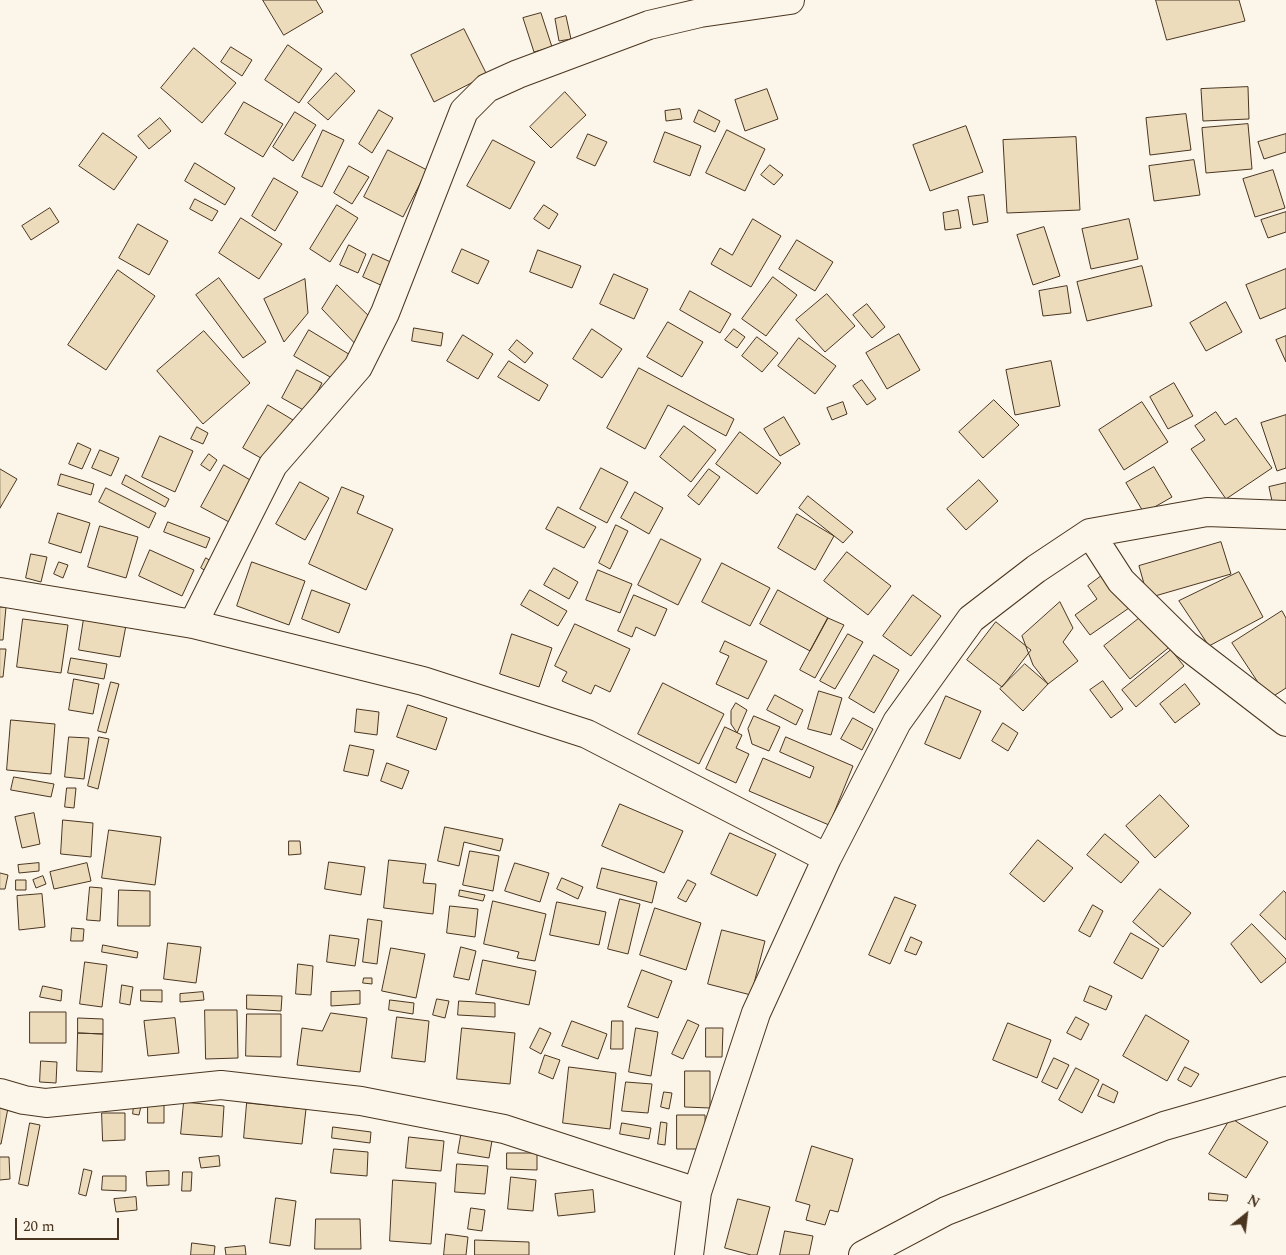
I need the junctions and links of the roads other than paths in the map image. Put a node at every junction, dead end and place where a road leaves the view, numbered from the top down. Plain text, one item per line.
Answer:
1 (790, 0) edge
2 (1286, 515) edge
3 (1090, 534) junction
4 (0, 592) edge
5 (193, 624) junction
6 (1286, 722) edge
7 (827, 858) junction
8 (1286, 1091) edge
9 (0, 1094) edge
10 (697, 1192) junction
11 (688, 1255) edge
12 (863, 1255) edge

1 - 5 street
2 - 3 street
3 - 6 street
3 - 7 street
4 - 5 street
5 - 7 street
7 - 10 street
8 - 12 street
9 - 10 street
10 - 11 street

